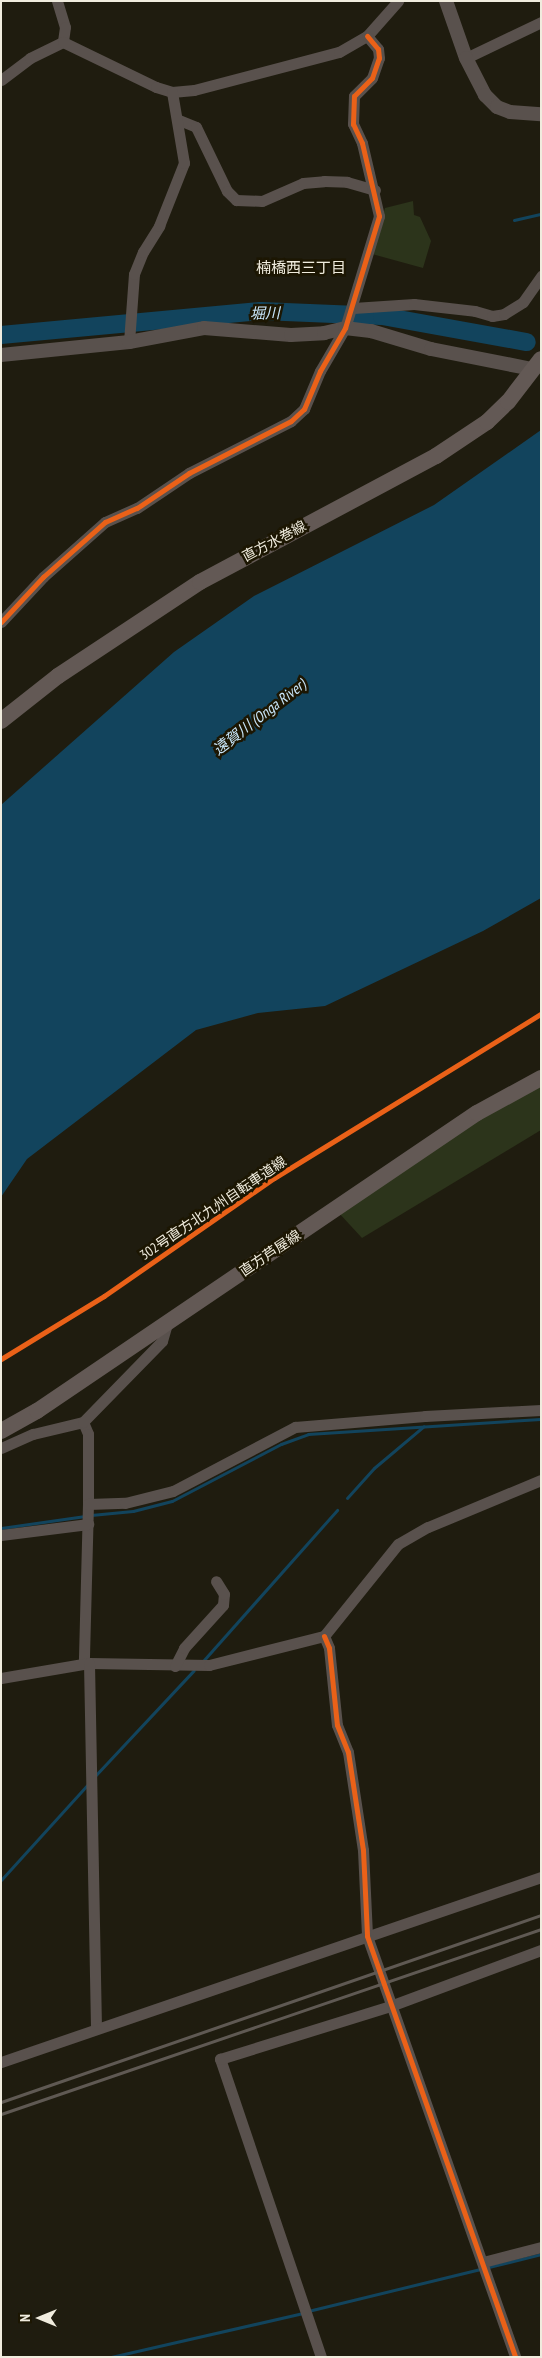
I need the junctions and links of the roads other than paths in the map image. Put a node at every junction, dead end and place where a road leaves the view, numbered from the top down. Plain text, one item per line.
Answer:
1 (57, 1) edge
2 (398, 1) edge
3 (446, 1) edge
4 (541, 22) edge
5 (367, 36) junction
6 (63, 42) junction
7 (466, 58) junction
8 (1, 80) edge
9 (172, 92) junction
10 (541, 114) edge
11 (179, 120) junction
12 (375, 190) junction
13 (541, 276) edge
14 (349, 318) junction
15 (129, 340) junction
16 (1, 355) edge
17 (536, 364) edge
18 (1, 622) edge
19 (1, 721) edge
20 (541, 1078) edge
21 (167, 1323) junction
22 (541, 1410) edge
23 (84, 1422) junction
24 (1, 1431) edge
25 (1, 1448) edge
26 (541, 1480) edge
27 (88, 1506) junction
28 (88, 1523) junction
29 (1, 1535) edge
30 (216, 1581) dead end
31 (324, 1636) junction
32 (86, 1663) junction
33 (175, 1666) junction
34 (1, 1678) edge
35 (541, 1877) edge
36 (367, 1936) junction
37 (541, 1950) edge
38 (393, 2005) junction
39 (96, 2029) junction
40 (1, 2062) edge
41 (541, 2247) edge
42 (483, 2262) junction
43 (321, 2357) edge
44 (515, 2357) edge

1 - 6 street
2 - 5 street
3 - 7 street
4 - 7 street
5 - 9 street
5 - 12 street
6 - 8 street
6 - 9 street
7 - 10 street
9 - 11 street
11 - 12 street
11 - 15 street
12 - 14 street
13 - 14 street
14 - 15 street
14 - 17 street
14 - 18 street
15 - 16 street
17 - 19 main road, 直方水巻線
20 - 21 main road, 直方芦屋線
21 - 23 street
21 - 24 main road, 直方芦屋線
22 - 27 street
23 - 25 street
23 - 27 street
26 - 31 street
27 - 28 street
28 - 29 street
28 - 32 street
30 - 33 street
31 - 33 street
31 - 36 street
32 - 33 street
32 - 34 street
32 - 39 street
35 - 36 street
36 - 38 street
36 - 39 street
37 - 38 street
38 - 42 street
38 - 43 street
39 - 40 street
41 - 42 street
42 - 44 street

